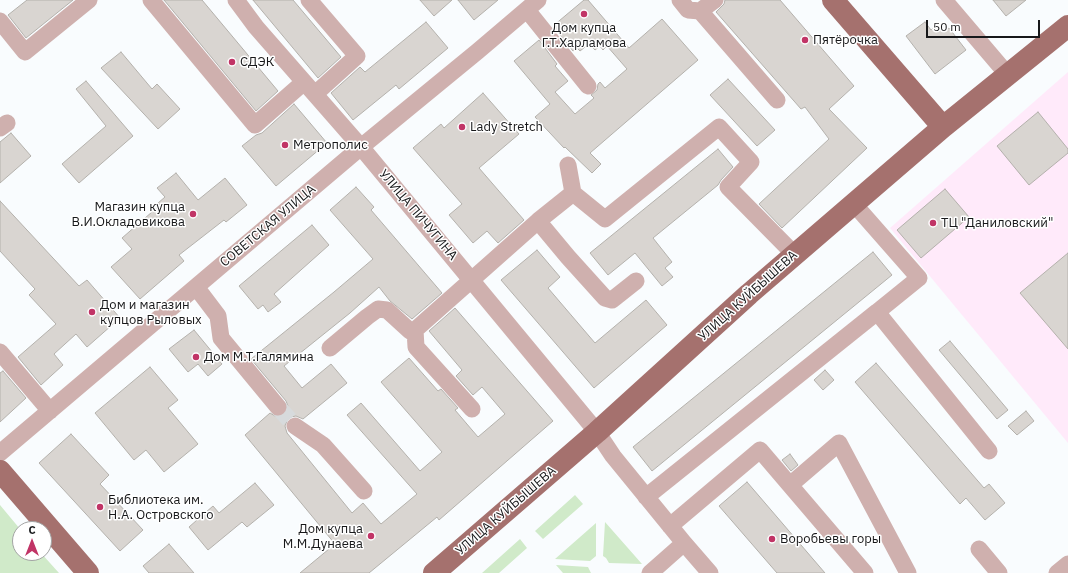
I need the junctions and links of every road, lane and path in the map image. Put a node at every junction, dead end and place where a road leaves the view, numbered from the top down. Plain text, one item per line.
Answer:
1 (89, 0) edge
2 (150, 0) edge
3 (236, 0) edge
4 (309, 0) edge
5 (680, 0) edge
6 (715, 0) edge
7 (834, 0) edge
8 (944, 0) edge
9 (532, 5) edge
10 (700, 11) junction
11 (0, 21) edge
12 (1068, 26) edge
13 (1008, 74) junction
14 (588, 86) dead end
15 (309, 88) junction
16 (777, 100) dead end
17 (942, 127) junction
18 (361, 147) junction
19 (568, 166) dead end
20 (573, 193) junction
21 (854, 204) junction
22 (538, 221) junction
23 (795, 255) junction
24 (472, 281) junction
25 (636, 281) dead end
26 (196, 287) junction
27 (877, 312) junction
28 (415, 330) junction
29 (330, 348) dead end
30 (0, 352) edge
31 (278, 407) tunnel mouth
32 (472, 409) dead end
33 (50, 411) junction
34 (295, 426) tunnel mouth
35 (597, 432) junction
36 (989, 451) dead end
37 (0, 453) edge
38 (0, 471) edge
39 (790, 485) junction
40 (364, 491) dead end
41 (646, 497) junction
42 (670, 526) junction
43 (684, 542) junction
44 (979, 549) dead end
45 (1068, 564) edge
46 (88, 573) edge
47 (434, 573) edge
48 (650, 573) edge
49 (710, 573) edge
50 (865, 573) edge
51 (908, 573) edge
52 (999, 573) edge
53 (1058, 573) edge

1 - 11 street
2 - 15 street
3 - 15 street, УЛИЦА ПИЧУГИНА
4 - 15 street
5 - 10 street
6 - 10 street
7 - 17 main road
8 - 13 street
9 - 14 street
9 - 18 street, СОВЕТСКАЯ УЛИЦА
10 - 16 street
12 - 13 main road, УЛИЦА КУЙБЫШЕВА
13 - 17 main road, УЛИЦА КУЙБЫШЕВА
15 - 18 street, УЛИЦА ПИЧУГИНА
17 - 21 main road, УЛИЦА КУЙБЫШЕВА
18 - 24 street, УЛИЦА ПИЧУГИНА
18 - 26 street, СОВЕТСКАЯ УЛИЦА
19 - 20 street
20 - 22 street
20 - 23 street
21 - 23 main road, УЛИЦА КУЙБЫШЕВА
21 - 27 street
22 - 24 street
22 - 25 street
23 - 35 main road, УЛИЦА КУЙБЫШЕВА
24 - 28 street
24 - 35 street, УЛИЦА ПИЧУГИНА
26 - 31 street
26 - 33 street, СОВЕТСКАЯ УЛИЦА
27 - 36 street
27 - 41 street
28 - 29 street
28 - 32 street
30 - 33 street
33 - 37 street, СОВЕТСКАЯ УЛИЦА
34 - 40 street
35 - 41 street, УЛИЦА ПИЧУГИНА
35 - 47 main road, УЛИЦА КУЙБЫШЕВА
38 - 46 main road
39 - 42 street
39 - 50 street
39 - 51 street
41 - 42 street, УЛИЦА ПИЧУГИНА
42 - 43 street, УЛИЦА ПИЧУГИНА
43 - 48 street
43 - 49 street, УЛИЦА ПИЧУГИНА
44 - 52 street
45 - 53 street

